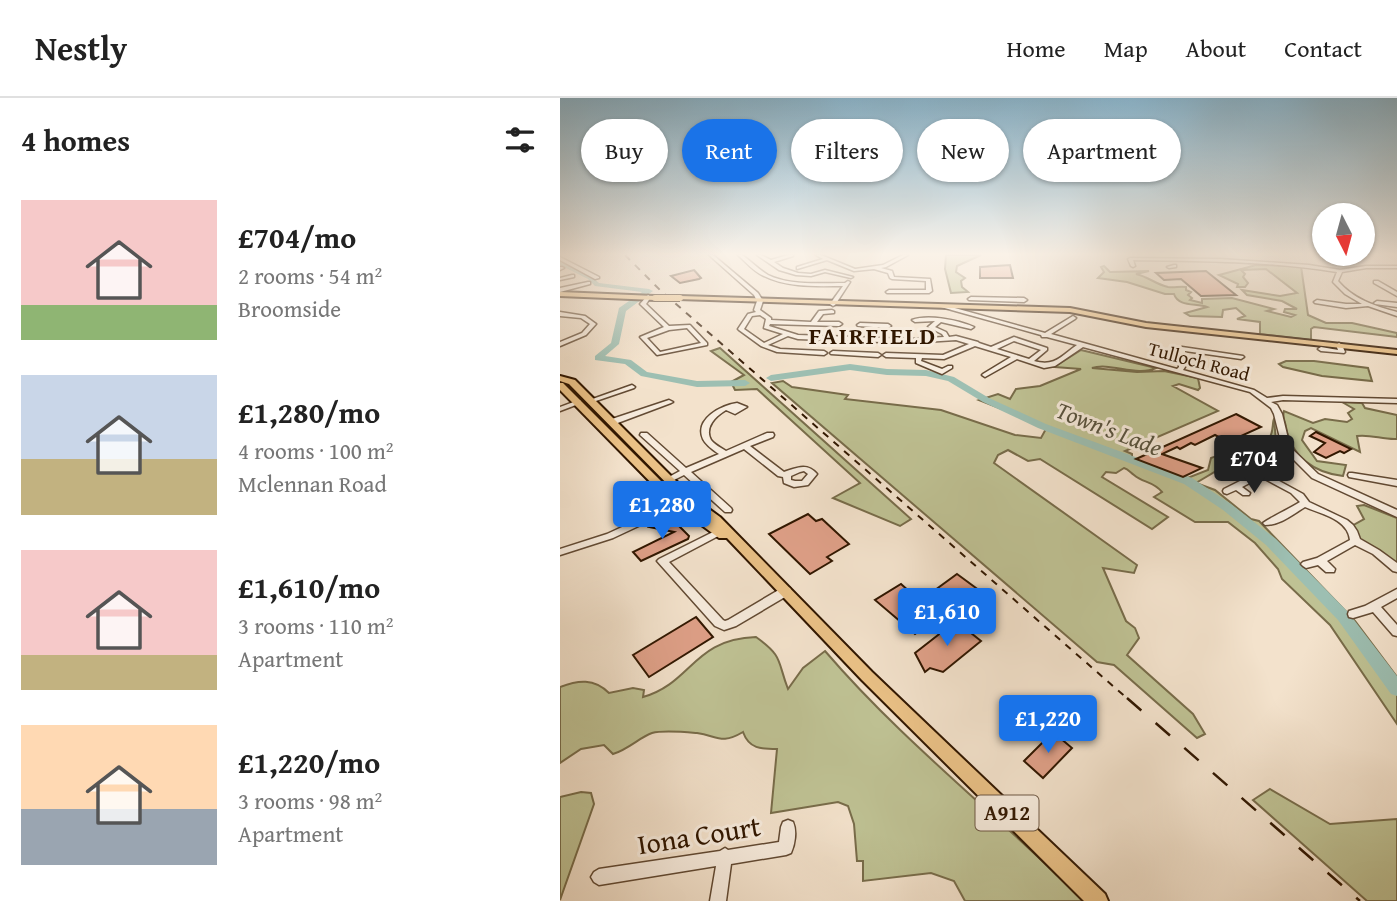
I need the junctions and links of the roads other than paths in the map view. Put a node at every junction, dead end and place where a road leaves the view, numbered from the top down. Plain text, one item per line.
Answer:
1 (566, 292) edge
2 (755, 292) edge
3 (841, 292) edge
4 (1348, 292) edge
5 (648, 297) junction
6 (1354, 298) junction
7 (971, 299) dead end
8 (992, 299) junction
9 (1024, 300) dead end
10 (760, 301) junction
11 (1317, 302) dead end
12 (833, 303) junction
13 (1384, 304) junction
14 (1397, 305) edge
15 (1372, 306) junction
16 (944, 307) junction
17 (990, 308) junction
18 (832, 312) dead end
19 (760, 313) junction
20 (560, 314) edge
21 (1397, 314) edge
22 (1073, 318) dead end
23 (915, 320) dead end
24 (939, 321) junction
25 (769, 322) junction
26 (812, 324) junction
27 (839, 324) dead end
28 (860, 325) dead end
29 (971, 327) dead end
30 (668, 328) junction
31 (786, 335) junction
32 (1044, 335) junction
33 (855, 338) junction
34 (877, 339) junction
35 (948, 339) junction
36 (975, 343) junction
37 (560, 344) edge
38 (763, 345) junction
39 (1339, 345) junction
40 (1080, 346) junction
41 (992, 349) junction
42 (1321, 349) dead end
43 (1397, 352) edge
44 (824, 353) dead end
45 (833, 353) dead end
46 (847, 354) junction
47 (878, 355) dead end
48 (886, 355) dead end
49 (920, 356) junction
50 (1016, 357) junction
51 (1241, 357) dead end
52 (1029, 362) junction
53 (950, 367) dead end
54 (1179, 371) junction
55 (985, 375) dead end
56 (560, 378) edge
57 (560, 385) edge
58 (632, 387) dead end
59 (1268, 400) junction
60 (591, 401) junction
61 (1397, 401) edge
62 (579, 402) junction
63 (669, 402) dead end
64 (727, 408) dead end
65 (560, 409) edge
66 (612, 422) junction
67 (644, 435) dead end
68 (770, 436) dead end
69 (653, 443) junction
70 (744, 446) junction
71 (1286, 447) junction
72 (639, 448) junction
73 (725, 455) junction
74 (686, 472) junction
75 (787, 475) dead end
76 (1259, 475) junction
77 (1352, 475) dead end
78 (671, 478) junction
79 (1397, 483) edge
80 (1237, 487) junction
81 (1227, 491) dead end
82 (1246, 494) dead end
83 (682, 502) junction
84 (1305, 503) junction
85 (728, 510) dead end
86 (1397, 513) edge
87 (1276, 523) dead end
88 (719, 532) junction
89 (1355, 541) junction
90 (742, 549) junction
91 (560, 552) edge
92 (1320, 561) junction
93 (1306, 564) dead end
94 (1397, 568) edge
95 (1330, 569) dead end
96 (786, 591) junction
97 (1397, 593) edge
98 (1374, 606) junction
99 (1353, 614) dead end
100 (1397, 632) edge
101 (788, 827) dead end
102 (725, 856) junction
103 (599, 877) dead end
104 (718, 901) edge
105 (1098, 901) edge

1 - 5 main road
2 - 10 street
3 - 12 street
4 - 6 street
5 - 10 main road, bridge
5 - 30 street
6 - 13 street
6 - 15 street
7 - 8 street
8 - 9 street
8 - 17 street
10 - 12 main road
10 - 19 street
11 - 15 street
12 - 16 main road
13 - 14 street
13 - 15 street
15 - 21 street
16 - 17 main road
16 - 32 street, Tulloch Road
17 - 39 main road
18 - 26 street
19 - 25 street
19 - 38 street
20 - 37 street
22 - 32 street
23 - 24 street
24 - 29 street
24 - 35 street
25 - 26 street
25 - 31 street
26 - 27 street
28 - 34 street
30 - 30 street
31 - 33 street
31 - 38 street
32 - 40 street, Tulloch Road
33 - 34 street
33 - 46 street
34 - 35 street
35 - 36 street
36 - 41 street
36 - 49 street
38 - 44 street
39 - 42 street
39 - 43 main road
40 - 52 street
40 - 54 street, Tulloch Road
41 - 50 street
41 - 52 street
45 - 46 street
46 - 47 street
48 - 49 street
49 - 53 street
50 - 52 street
50 - 55 street
51 - 54 street
54 - 59 street, Tulloch Road
56 - 60 main road, A912
57 - 62 main road, A912
58 - 60 street
59 - 61 street
59 - 71 street, Tulloch Road
60 - 66 main road, A912
62 - 65 street
62 - 83 main road, A912
63 - 66 street
64 - 73 street
66 - 72 main road, A912
67 - 69 street
68 - 70 street
69 - 72 street
69 - 74 street
70 - 73 street
70 - 75 street
71 - 76 street
71 - 86 street
72 - 78 main road, A912
73 - 74 street
74 - 78 street
74 - 85 street
76 - 80 street
76 - 84 street
77 - 79 street
78 - 83 main road, A912
80 - 81 street
80 - 82 street
83 - 88 main road, A912
83 - 90 main road, A912
83 - 91 street
84 - 87 street
84 - 89 street
88 - 90 main road, A912
88 - 96 street
89 - 92 street
89 - 94 street
90 - 96 main road, A912
92 - 93 street
92 - 95 street
96 - 105 main road, A912
97 - 98 street
98 - 99 street
98 - 100 street
101 - 102 street, Iona Court
102 - 103 street, Iona Court
102 - 104 street

